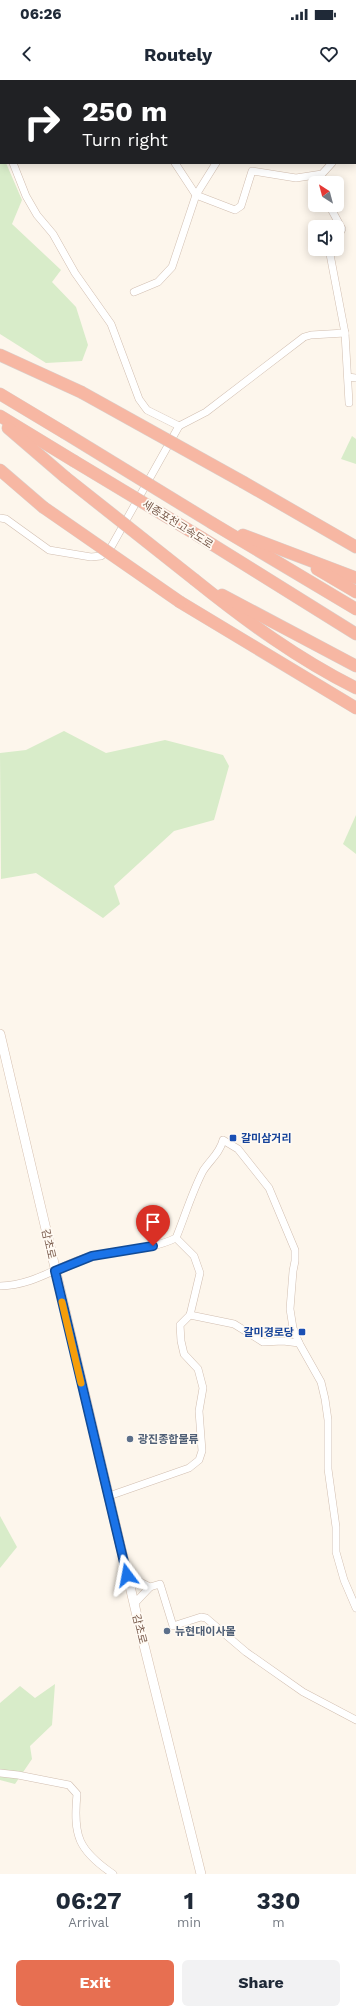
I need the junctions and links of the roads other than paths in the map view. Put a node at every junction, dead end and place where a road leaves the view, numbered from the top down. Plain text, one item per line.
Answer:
1 (12, 164) edge
2 (176, 164) edge
3 (215, 164) edge
4 (331, 164) edge
5 (196, 195) junction
6 (330, 256) edge
7 (134, 292) dead end
8 (345, 333) junction
9 (0, 356) edge
10 (348, 377) junction
11 (356, 378) edge
12 (0, 394) edge
13 (349, 403) dead end
14 (0, 416) edge
15 (0, 421) edge
16 (179, 426) junction
17 (0, 470) edge
18 (243, 482) junction
19 (0, 518) edge
20 (212, 523) junction
21 (356, 541) edge
22 (356, 547) edge
23 (284, 550) junction
24 (356, 578) edge
25 (195, 580) junction
26 (356, 592) edge
27 (356, 609) edge
28 (229, 631) junction
29 (356, 634) edge
30 (356, 666) edge
31 (356, 688) edge
32 (356, 699) edge
33 (356, 708) edge
34 (0, 1034) edge
35 (176, 1238) junction
36 (55, 1271) junction
37 (0, 1286) edge
38 (190, 1315) junction
39 (299, 1343) junction
40 (109, 1496) junction
41 (127, 1575) junction
42 (150, 1587) junction
43 (134, 1604) junction
44 (356, 1608) edge
45 (356, 1720) edge
46 (0, 1773) edge
47 (113, 1874) edge
48 (201, 1874) edge

1 - 16 street
2 - 5 street
3 - 5 street
4 - 5 street
5 - 7 street
6 - 8 street
8 - 10 street
8 - 16 street
9 - 18 highway, bridge
10 - 11 street
10 - 13 street
12 - 20 highway, 세종포천고속도로, bridge
14 - 29 highway, 세종포천고속도로, bridge
15 - 25 highway, bridge
16 - 19 street
17 - 28 highway, bridge
18 - 21 highway
18 - 22 highway
20 - 23 highway
20 - 27 highway, 세종포천고속도로
23 - 24 highway
23 - 26 highway
25 - 30 highway
25 - 31 highway
28 - 32 highway
28 - 33 highway
34 - 36 main road, 감초로
35 - 36 street
35 - 38 street
35 - 39 street
36 - 37 street
36 - 40 main road, 감초로
38 - 39 street
38 - 40 street
39 - 44 street
40 - 41 main road, 감초로
41 - 42 street
41 - 43 main road, 감초로
42 - 43 street
42 - 45 street
43 - 48 main road, 감초로
46 - 47 street

